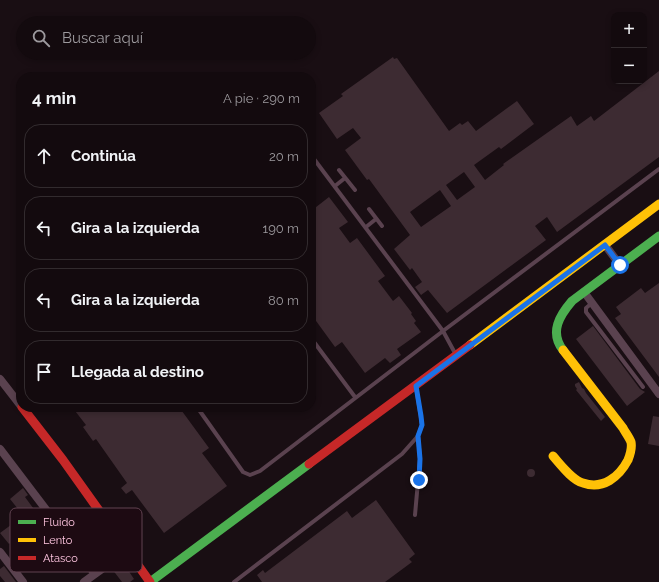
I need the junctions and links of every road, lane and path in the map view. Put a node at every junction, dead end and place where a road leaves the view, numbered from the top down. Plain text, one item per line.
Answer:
1 (316, 161) edge
2 (659, 169) edge
3 (339, 170) dead end
4 (345, 178) junction
5 (335, 186) junction
6 (355, 190) dead end
7 (659, 204) edge
8 (369, 209) dead end
9 (376, 219) junction
10 (382, 226) dead end
11 (366, 227) junction
12 (659, 236) edge
13 (605, 245) junction
14 (620, 265) junction
15 (584, 292) junction
16 (592, 303) junction
17 (443, 331) junction
18 (316, 345) edge
19 (457, 355) junction
20 (0, 379) edge
21 (416, 386) junction
22 (643, 387) dead end
23 (659, 394) edge
24 (355, 397) junction
25 (16, 399) edge
26 (27, 412) edge
27 (200, 412) edge
28 (418, 436) junction
29 (0, 449) edge
30 (554, 456) dead end
31 (45, 508) edge
32 (97, 508) edge
33 (415, 515) dead end
34 (1, 554) edge
35 (10, 565) edge
36 (142, 571) edge
37 (15, 572) edge
38 (91, 572) edge
39 (23, 582) edge
40 (84, 582) edge
41 (150, 582) edge
42 (234, 582) edge

1 - 5 lane
2 - 17 lane
3 - 4 lane
4 - 5 lane
4 - 6 lane
5 - 11 lane
7 - 13 street
8 - 9 lane
9 - 10 lane
9 - 11 lane
11 - 17 lane
12 - 14 street
13 - 14 street
13 - 19 street
14 - 15 street
15 - 16 street
15 - 30 street
16 - 22 lane
16 - 23 street
17 - 19 lane
17 - 24 lane
18 - 24 lane
19 - 21 street
20 - 25 street
21 - 28 lane
21 - 41 street
24 - 27 lane
26 - 32 street
28 - 33 lane
28 - 42 lane
29 - 31 street
34 - 35 street
36 - 41 street
37 - 39 street
38 - 40 street

